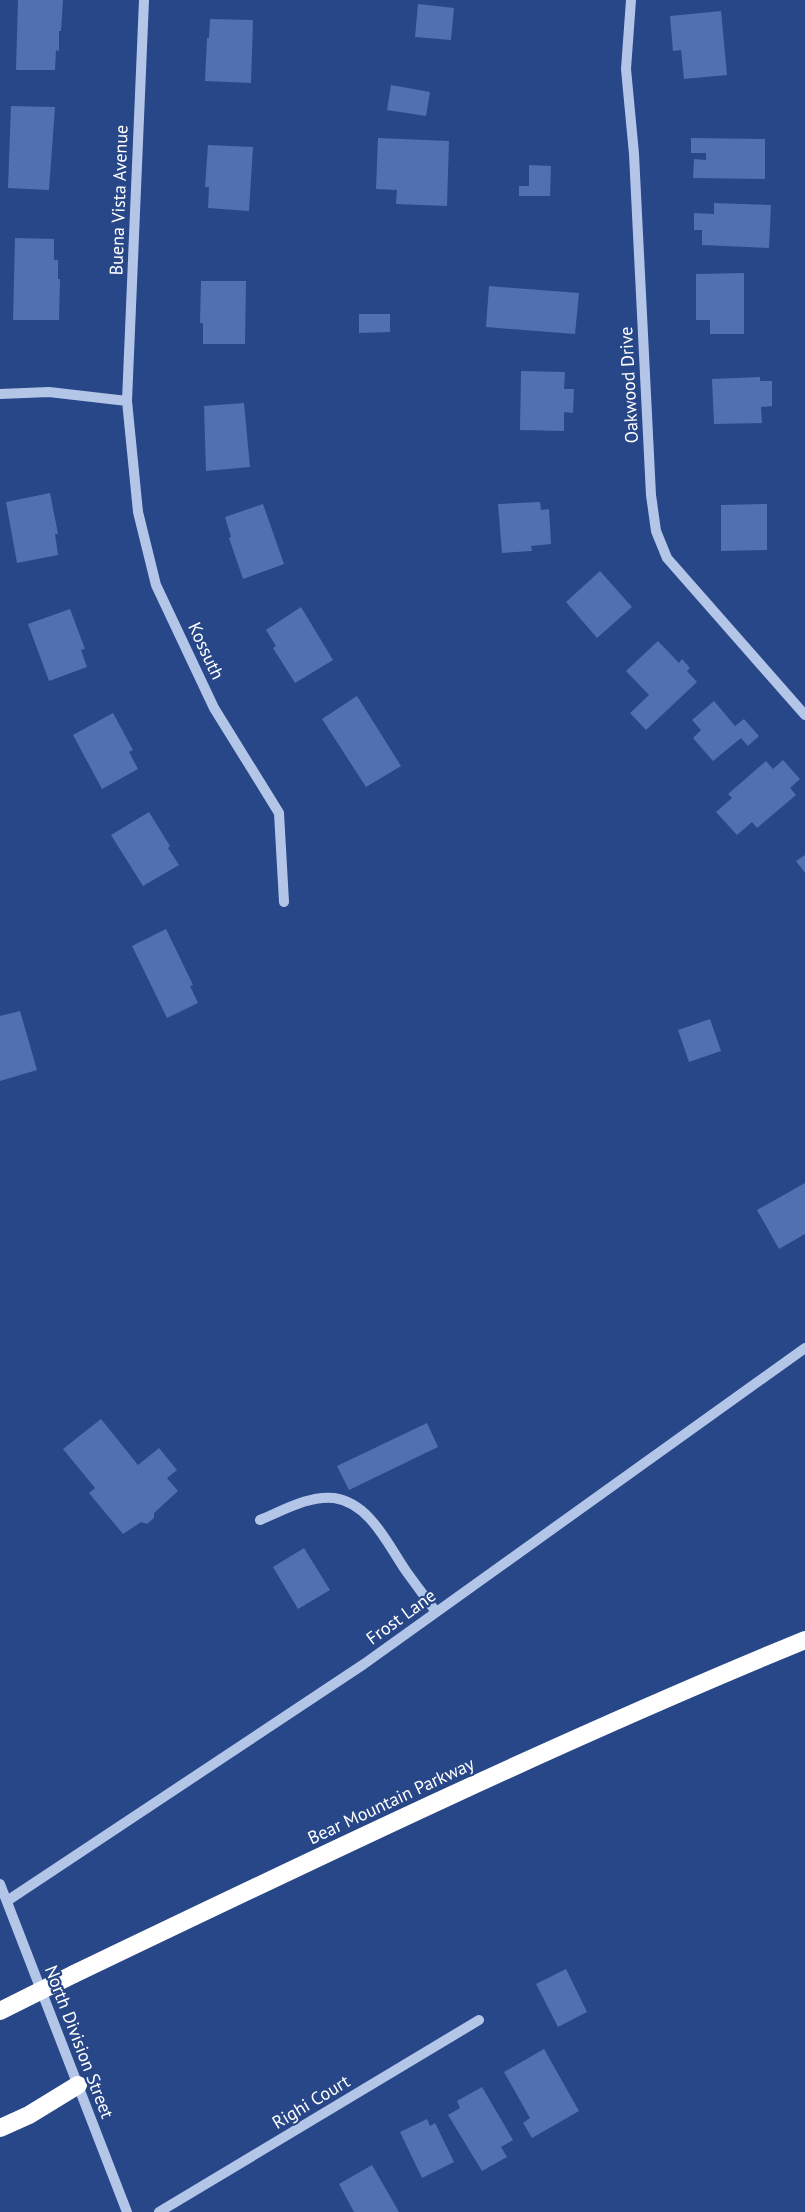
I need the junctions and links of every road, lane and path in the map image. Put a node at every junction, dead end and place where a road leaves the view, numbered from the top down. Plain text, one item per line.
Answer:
1 (144, 0) edge
2 (631, 0) edge
3 (0, 394) edge
4 (127, 401) junction
5 (805, 715) edge
6 (284, 902) dead end
7 (805, 1348) edge
8 (260, 1520) dead end
9 (436, 1612) junction
10 (805, 1640) edge
11 (0, 1884) edge
12 (7, 1901) junction
13 (0, 2011) edge
14 (480, 2020) dead end
15 (78, 2085) junction
16 (0, 2128) edge
17 (127, 2212) edge
18 (159, 2212) edge

1 - 4 street, Buena Vista Avenue
2 - 5 street, Oakwood Drive
3 - 4 street
4 - 6 street, Kossuth
7 - 9 street, Frost Lane
8 - 9 street
9 - 12 street, Frost Lane
10 - 13 highway, Bear Mountain Parkway, bridge
11 - 12 street, North Division Street
12 - 15 street, North Division Street
14 - 18 street, Righi Court
15 - 16 highway
15 - 17 street, North Division Street

